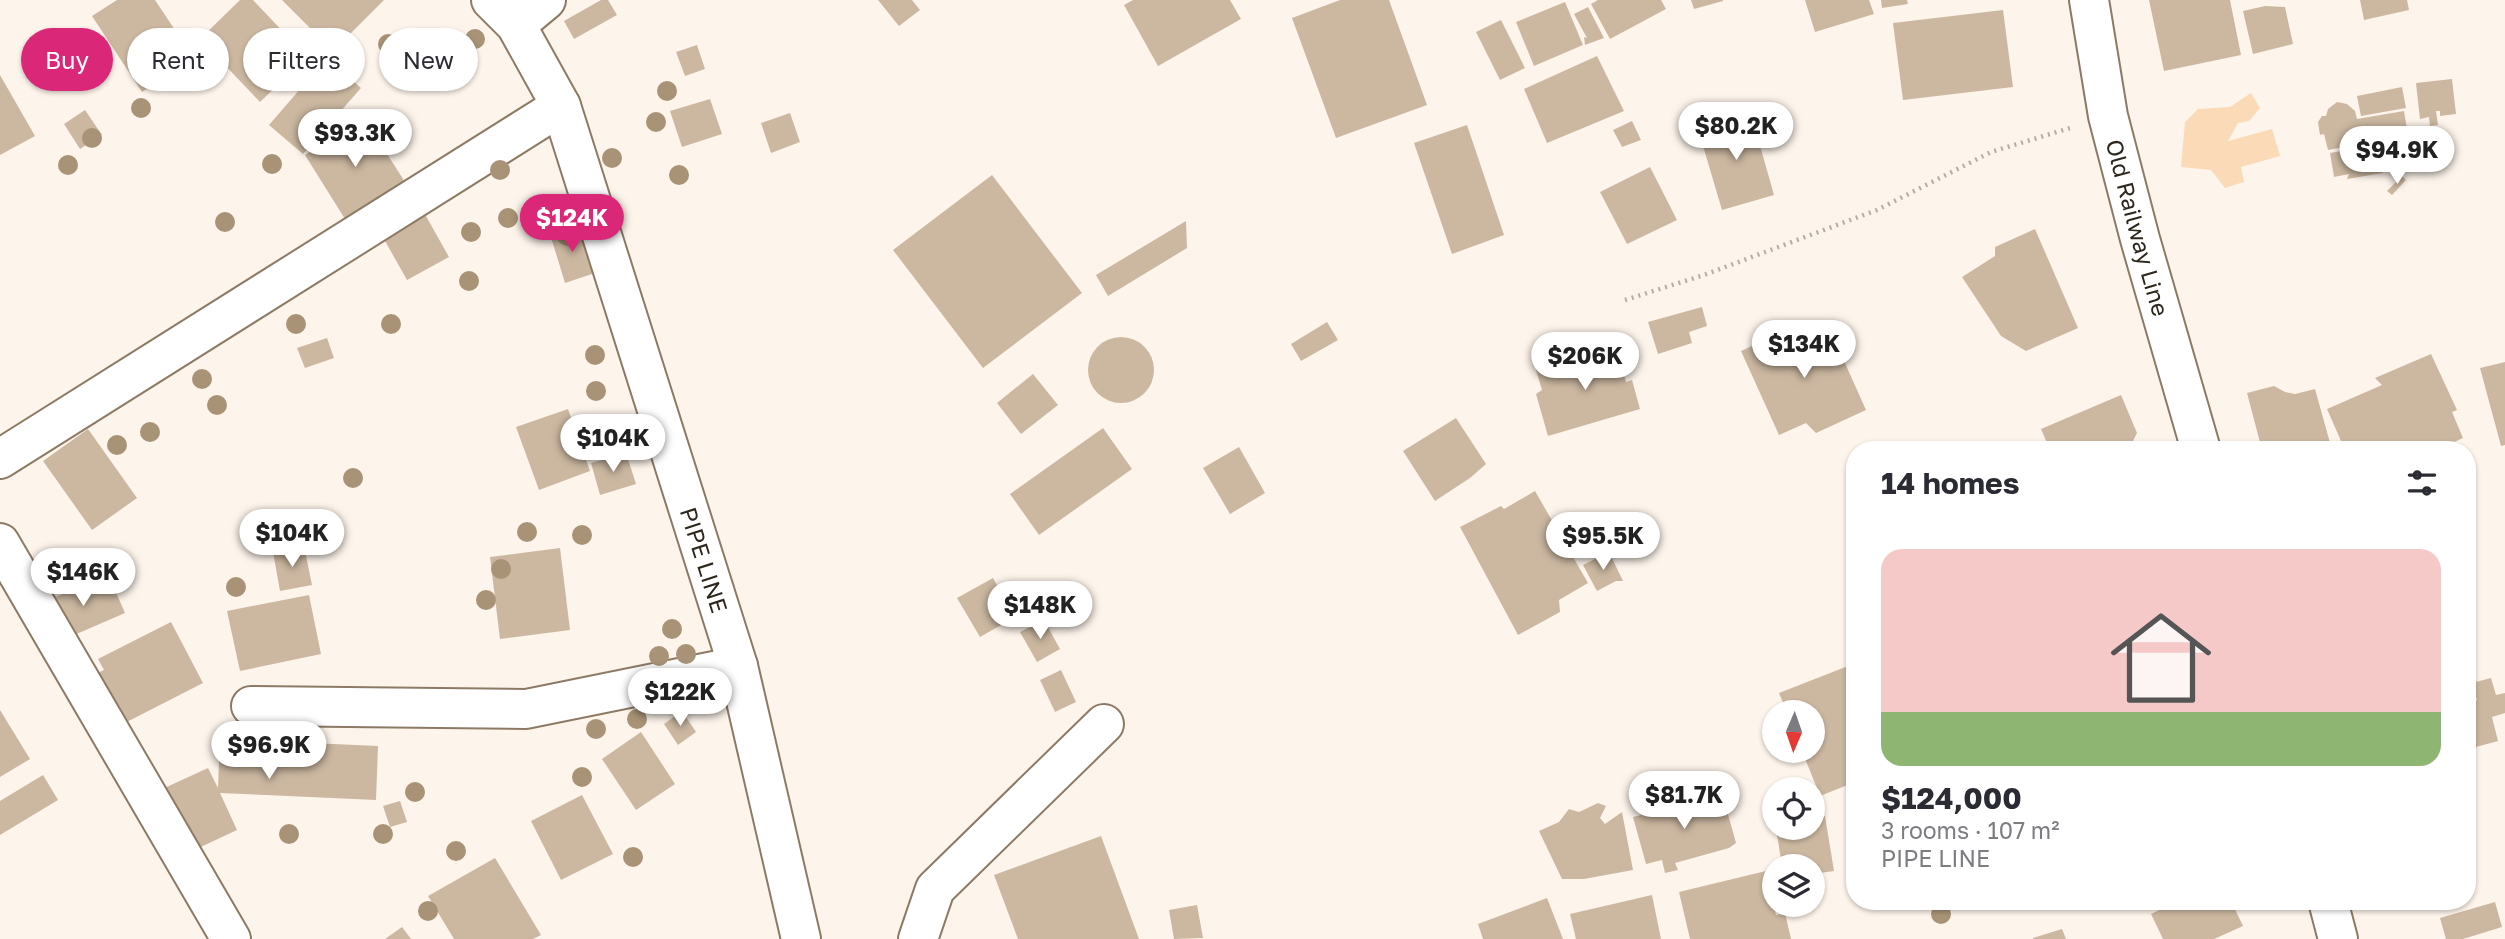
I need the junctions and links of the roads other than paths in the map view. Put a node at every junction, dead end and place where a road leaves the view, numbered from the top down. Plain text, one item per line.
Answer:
1 (546, 0) edge
2 (2089, 0) edge
3 (504, 13) edge
4 (561, 106) junction
5 (2198, 441) edge
6 (0, 459) edge
7 (0, 543) edge
8 (738, 666) junction
9 (251, 706) dead end
10 (1104, 724) dead end
11 (2330, 910) edge
12 (231, 939) edge
13 (801, 939) edge
14 (918, 939) edge
15 (2338, 939) edge

1 - 3 street
2 - 5 street, Old Railway Line
3 - 4 street, PIPE LINE
4 - 6 street
4 - 8 street, PIPE LINE
7 - 12 street
8 - 9 street
8 - 13 street, PIPE LINE
10 - 14 street
11 - 15 street

